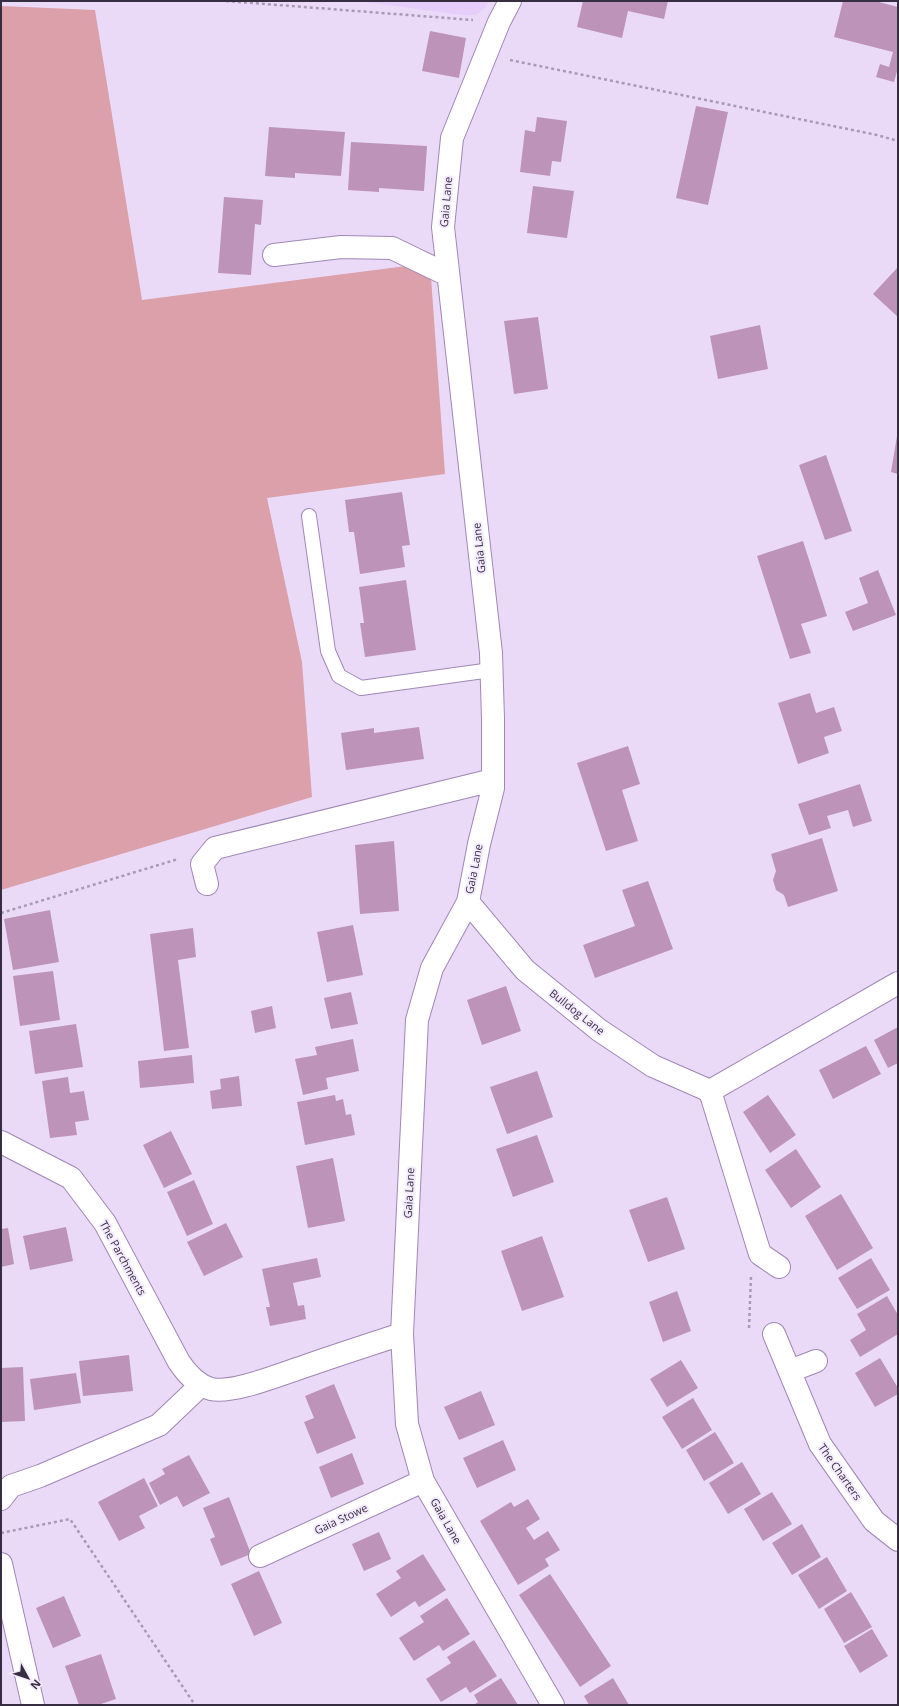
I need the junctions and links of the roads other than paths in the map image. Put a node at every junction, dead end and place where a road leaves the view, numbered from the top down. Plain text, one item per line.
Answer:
1 (510, 1) edge
2 (274, 255) dead end
3 (448, 275) junction
4 (309, 516) dead end
5 (491, 670) junction
6 (493, 780) junction
7 (206, 884) dead end
8 (468, 902) junction
9 (898, 983) edge
10 (710, 1091) junction
11 (1, 1142) edge
12 (779, 1267) dead end
13 (402, 1334) junction
14 (774, 1334) road end
15 (816, 1361) dead end
16 (790, 1370) junction
17 (201, 1385) junction
18 (423, 1481) junction
19 (1, 1498) edge
20 (898, 1540) edge
21 (260, 1556) dead end
22 (1, 1564) edge
23 (33, 1705) edge
24 (553, 1705) edge

1 - 3 street, Gaia Lane
2 - 3 street
3 - 5 street, Gaia Lane
4 - 5 lane
5 - 6 street, Gaia Lane
6 - 7 street
6 - 8 street, Gaia Lane
8 - 10 street, Bulldog Lane
8 - 13 street, Gaia Lane
9 - 10 street
10 - 12 street
11 - 17 street, The Parchments
13 - 17 street, The Parchments
13 - 18 street, Gaia Lane
14 - 16 street, The Charters
15 - 16 street
16 - 20 street, The Charters
17 - 19 street
18 - 21 street, Gaia Stowe
18 - 24 street, Gaia Lane
22 - 23 street

